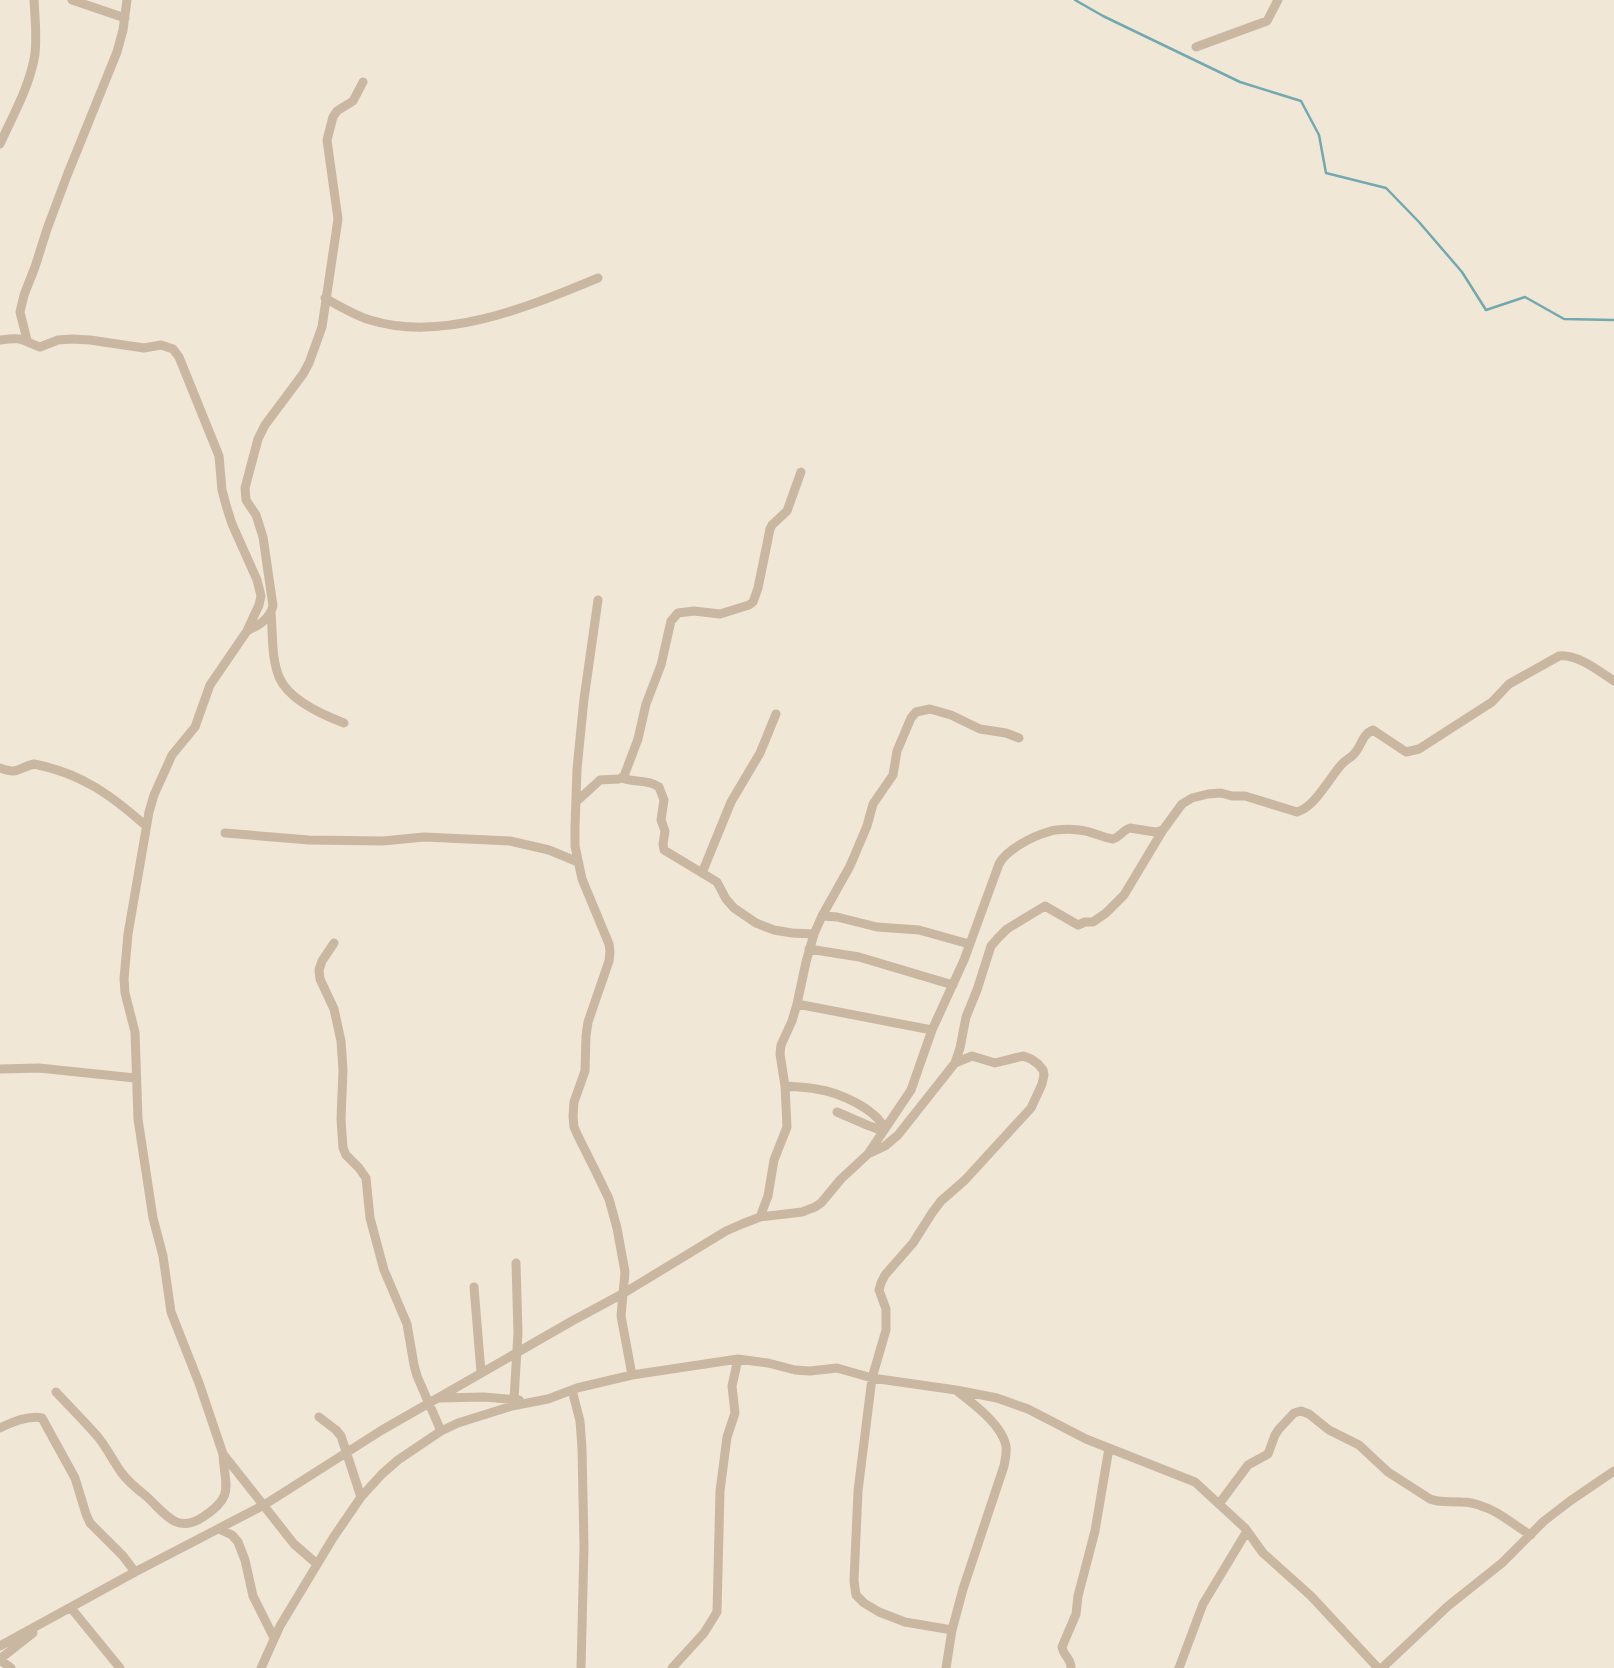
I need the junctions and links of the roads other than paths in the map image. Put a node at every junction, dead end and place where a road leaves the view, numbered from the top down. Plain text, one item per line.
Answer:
1 (34, 0) edge
2 (72, 0) edge
3 (126, 0) edge
4 (1278, 0) edge
5 (125, 18) junction
6 (1196, 47) dead end
7 (363, 82) dead end
8 (0, 144) edge
9 (598, 278) dead end
10 (325, 298) junction
11 (0, 340) edge
12 (27, 340) junction
13 (801, 472) dead end
14 (598, 600) dead end
15 (271, 613) junction
16 (247, 631) junction
17 (1614, 681) edge
18 (776, 714) dead end
19 (344, 723) dead end
20 (1019, 738) dead end
21 (0, 768) edge
22 (622, 778) junction
23 (576, 802) junction
24 (146, 826) junction
25 (1163, 830) junction
26 (225, 833) dead end
27 (578, 862) junction
28 (702, 873) junction
29 (822, 916) junction
30 (814, 934) junction
31 (334, 943) dead end
32 (969, 944) junction
33 (809, 949) junction
34 (953, 985) junction
35 (797, 1004) junction
36 (932, 1030) junction
37 (955, 1063) junction
38 (0, 1070) edge
39 (136, 1078) junction
40 (785, 1086) junction
41 (837, 1112) dead end
42 (884, 1130) junction
43 (868, 1154) junction
44 (760, 1218) junction
45 (516, 1263) dead end
46 (474, 1286) dead end
47 (624, 1293) junction
48 (518, 1351) junction
49 (738, 1359) junction
50 (481, 1372) junction
51 (632, 1375) junction
52 (872, 1378) junction
53 (572, 1390) junction
54 (956, 1390) junction
55 (56, 1392) dead end
56 (438, 1398) junction
57 (514, 1399) junction
58 (537, 1401) junction
59 (428, 1404) junction
60 (319, 1417) dead end
61 (0, 1428) edge
62 (441, 1431) junction
63 (1110, 1448) junction
64 (347, 1452) junction
65 (223, 1454) junction
66 (1614, 1472) edge
67 (361, 1497) junction
68 (1219, 1504) junction
69 (264, 1506) junction
70 (219, 1529) junction
71 (1247, 1531) junction
72 (1531, 1535) junction
73 (318, 1564) junction
74 (135, 1572) junction
75 (71, 1608) junction
76 (44, 1623) junction
77 (952, 1630) junction
78 (274, 1638) junction
79 (0, 1646) edge
80 (0, 1660) edge
81 (11, 1668) edge
82 (120, 1668) edge
83 (261, 1668) edge
84 (581, 1668) edge
85 (672, 1668) edge
86 (946, 1668) edge
87 (1071, 1668) edge
88 (1179, 1668) edge
89 (1378, 1668) edge
90 (1382, 1668) edge

1 - 8 street
2 - 5 street
3 - 5 street
4 - 6 street
5 - 12 street
7 - 10 street
9 - 10 street
10 - 15 street
11 - 12 street
12 - 16 street
13 - 22 street
14 - 23 street
15 - 16 street
15 - 19 street
16 - 24 street
17 - 25 street
18 - 28 street
20 - 29 street
21 - 24 street
22 - 23 street
22 - 28 street
23 - 27 street
24 - 39 street
25 - 32 street
25 - 37 street
26 - 27 street
27 - 47 street
28 - 30 street
29 - 30 street
29 - 32 street
30 - 33 street
31 - 59 street
32 - 34 street
33 - 34 street
33 - 35 street
34 - 36 street
35 - 36 street
35 - 40 street
36 - 42 street
37 - 43 street
37 - 52 street
38 - 39 street
39 - 65 street
40 - 42 street
40 - 44 street
41 - 42 street
42 - 43 street
43 - 44 street
44 - 47 street
45 - 48 street
46 - 50 street
47 - 48 street
47 - 51 street
48 - 50 street
48 - 57 street
49 - 51 street
49 - 52 street
49 - 85 street
50 - 56 street
51 - 53 street
52 - 54 street
52 - 77 street
53 - 58 street
53 - 84 street
54 - 63 street
54 - 77 street
55 - 65 street
56 - 57 street
56 - 59 street
57 - 58 street
58 - 62 street
59 - 62 street
59 - 64 street
60 - 64 street
61 - 74 street
62 - 67 street
63 - 68 street
63 - 87 street
64 - 67 street
64 - 69 street
65 - 69 street
66 - 72 street
67 - 73 street
68 - 71 street
68 - 72 street
69 - 70 street
69 - 73 street
70 - 74 street
70 - 78 street
71 - 88 street
71 - 89 street
72 - 90 street
73 - 78 street
74 - 75 street
75 - 76 street
75 - 82 street
76 - 79 street
76 - 80 street
77 - 86 street
78 - 83 street
80 - 81 street

